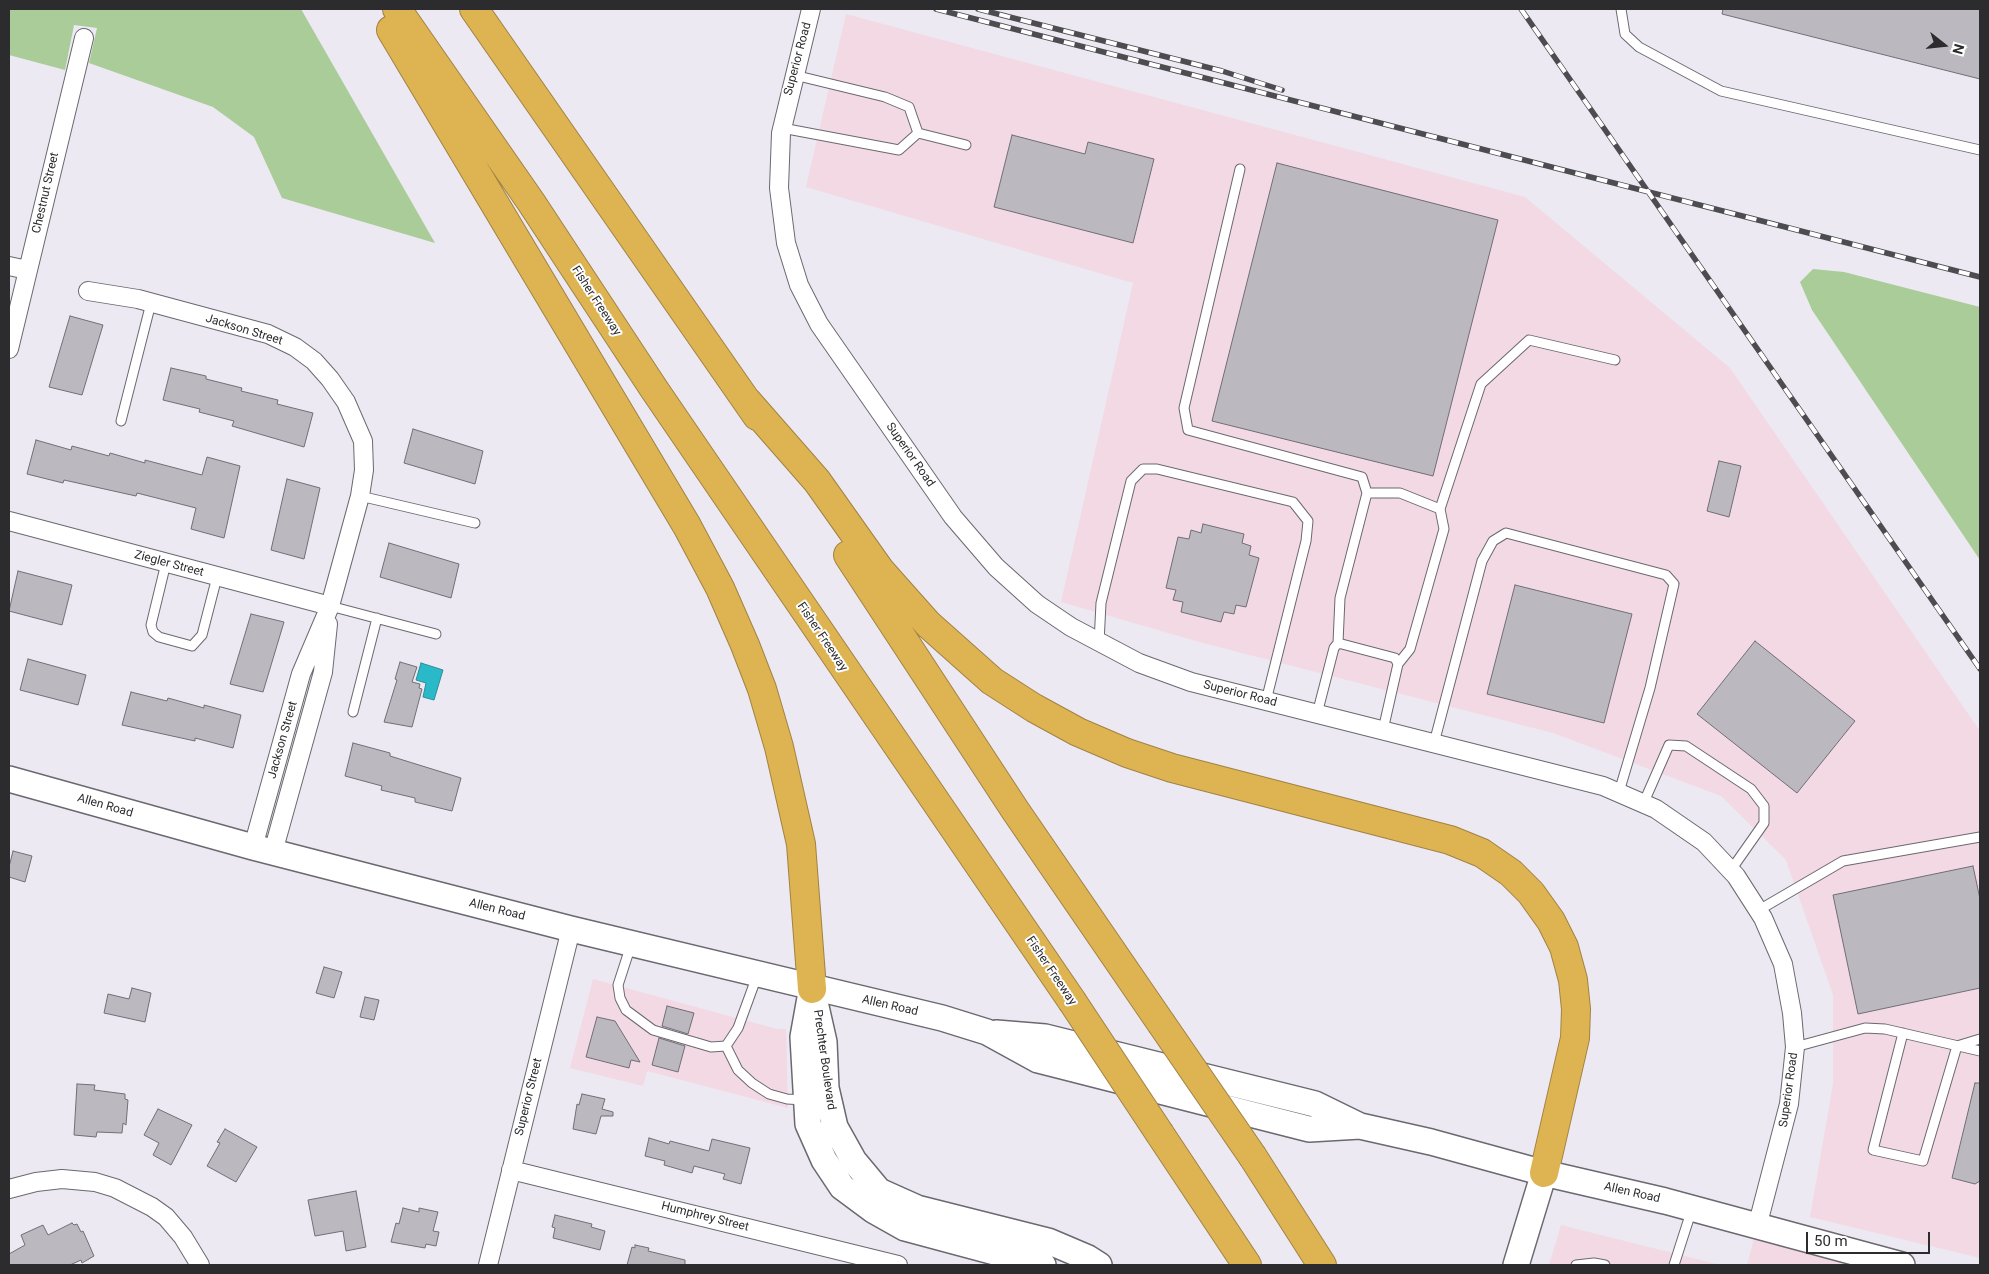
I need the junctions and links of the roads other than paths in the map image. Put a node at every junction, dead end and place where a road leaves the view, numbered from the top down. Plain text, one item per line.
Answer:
1 (380, 9) edge
2 (397, 9) edge
3 (474, 9) edge
4 (811, 9) edge
5 (1621, 9) edge
6 (84, 38) dead end
7 (794, 75) junction
8 (782, 128) junction
9 (918, 133) junction
10 (966, 145) dead end
11 (1980, 150) edge
12 (1240, 169) dead end
13 (9, 266) edge
14 (27, 270) junction
15 (88, 291) dead end
16 (151, 303) junction
17 (9, 349) edge
18 (1615, 360) dead end
19 (747, 402) junction
20 (121, 421) dead end
21 (1367, 493) junction
22 (360, 496) junction
23 (1440, 509) junction
24 (9, 522) edge
25 (475, 523) dead end
26 (166, 563) junction
27 (217, 576) junction
28 (330, 606) junction
29 (377, 618) junction
30 (436, 634) dead end
31 (1098, 643) junction
32 (1338, 643) junction
33 (1398, 664) junction
34 (1266, 701) junction
35 (353, 712) dead end
36 (1317, 714) junction
37 (1383, 730) junction
38 (1434, 743) junction
39 (9, 779) edge
40 (1619, 792) junction
41 (1644, 802) junction
42 (1980, 837) edge
43 (263, 849) junction
44 (1731, 870) junction
45 (1759, 910) junction
46 (570, 929) junction
47 (632, 944) junction
48 (758, 975) junction
49 (812, 989) junction
50 (1903, 1034) junction
51 (1980, 1038) edge
52 (726, 1046) junction
53 (1957, 1046) junction
54 (1795, 1047) junction
55 (1980, 1051) edge
56 (807, 1100) junction
57 (511, 1170) junction
58 (1544, 1173) junction
59 (9, 1189) edge
60 (1692, 1209) junction
61 (1757, 1227) junction
62 (1894, 1264) edge
63 (200, 1265) edge
64 (488, 1265) edge
65 (898, 1265) edge
66 (1043, 1265) edge
67 (1099, 1265) edge
68 (1247, 1265) edge
69 (1322, 1265) edge
70 (1516, 1265) edge
71 (1576, 1265) edge
72 (1605, 1265) edge
73 (1674, 1265) edge

1 - 49 highway
2 - 68 highway, Fisher Freeway, bridge
3 - 19 highway
4 - 7 street, Superior Road
5 - 11 lane
6 - 14 street, Chestnut Street
7 - 8 street, Superior Road
7 - 9 lane
8 - 9 lane
8 - 31 street, Superior Road
9 - 10 lane
12 - 21 lane
13 - 14 street
14 - 17 street, Chestnut Street
15 - 16 street, Jackson Street
16 - 20 lane
16 - 22 street, Jackson Street
18 - 23 lane
19 - 58 highway
19 - 69 highway, bridge
21 - 23 lane
21 - 32 lane
22 - 25 lane
22 - 28 street, Jackson Street
23 - 33 lane
24 - 26 street, Ziegler Street
26 - 27 street, Ziegler Street
26 - 27 lane
27 - 28 street, Ziegler Street
28 - 29 lane
28 - 43 street, Jackson Street
29 - 30 lane
29 - 35 lane
31 - 34 street, Superior Road
31 - 34 lane
32 - 33 lane
32 - 36 lane
33 - 37 lane
34 - 36 street, Superior Road
36 - 37 street, Superior Road
37 - 38 street, Superior Road
38 - 40 street, Superior Road
38 - 40 lane
39 - 43 main road, Allen Road
40 - 41 street, Superior Road
41 - 44 street, Superior Road
41 - 44 lane
42 - 45 lane
43 - 46 main road, Allen Road
44 - 45 street, Superior Road
45 - 54 street, Superior Road
46 - 47 main road, Allen Road
46 - 57 street, Superior Street
47 - 48 main road, Allen Road
47 - 52 lane
48 - 49 main road, Allen Road
48 - 52 lane
49 - 56 main road, Prechter Boulevard
49 - 58 main road, Allen Road
49 - 67 main road, Prechter Boulevard
50 - 53 lane
50 - 53 lane
50 - 54 lane
51 - 53 lane
52 - 56 lane
53 - 55 lane
54 - 61 street, Superior Road
56 - 66 main road, Prechter Boulevard
57 - 64 street, Superior Street
57 - 65 street, Humphrey Street
58 - 60 main road, Allen Road
58 - 70 main road
59 - 63 street
60 - 61 main road, Allen Road
60 - 73 lane
61 - 62 main road, Allen Road
71 - 72 lane

